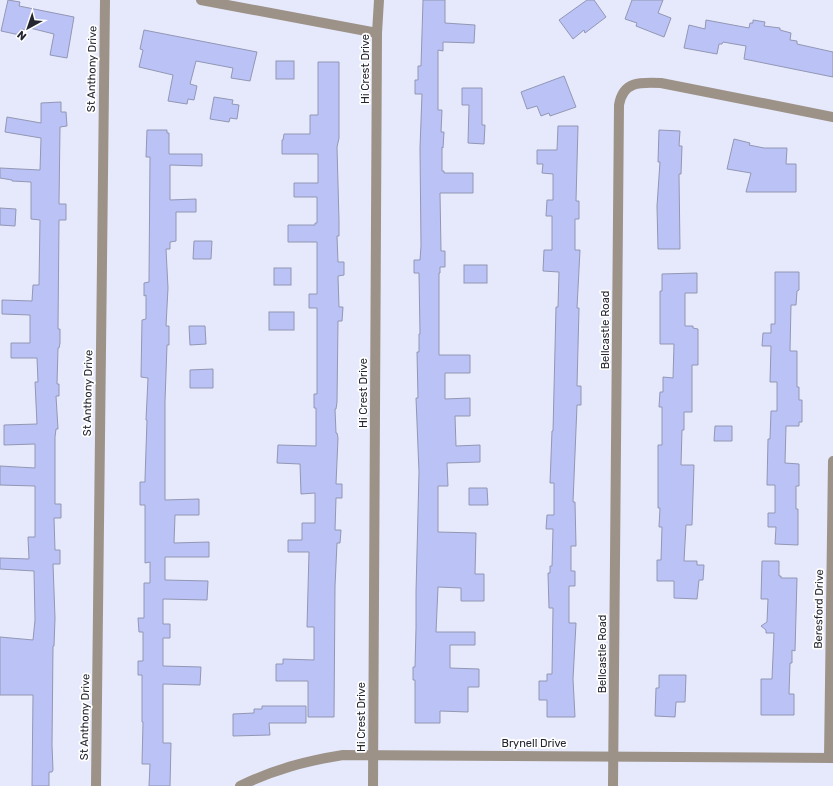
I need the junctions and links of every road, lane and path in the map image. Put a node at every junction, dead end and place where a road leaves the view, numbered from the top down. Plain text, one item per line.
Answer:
1 (105, 0) edge
2 (201, 0) edge
3 (379, 0) edge
4 (377, 33) junction
5 (833, 117) edge
6 (833, 461) edge
7 (373, 754) junction
8 (614, 756) junction
9 (831, 758) edge
10 (96, 786) edge
11 (240, 786) edge
12 (373, 786) edge
13 (613, 786) edge

1 - 10 street, St Anthony Drive
2 - 4 street
3 - 4 street, Hi Crest Drive
4 - 7 street, Hi Crest Drive
5 - 8 street, Bellcastle Road
6 - 9 street, Beresford Drive
7 - 8 street, Brynell Drive
7 - 11 street, Brynell Drive
7 - 12 street, Hi Crest Drive
8 - 9 street, Brynell Drive
8 - 13 street, Bellcastle Road

